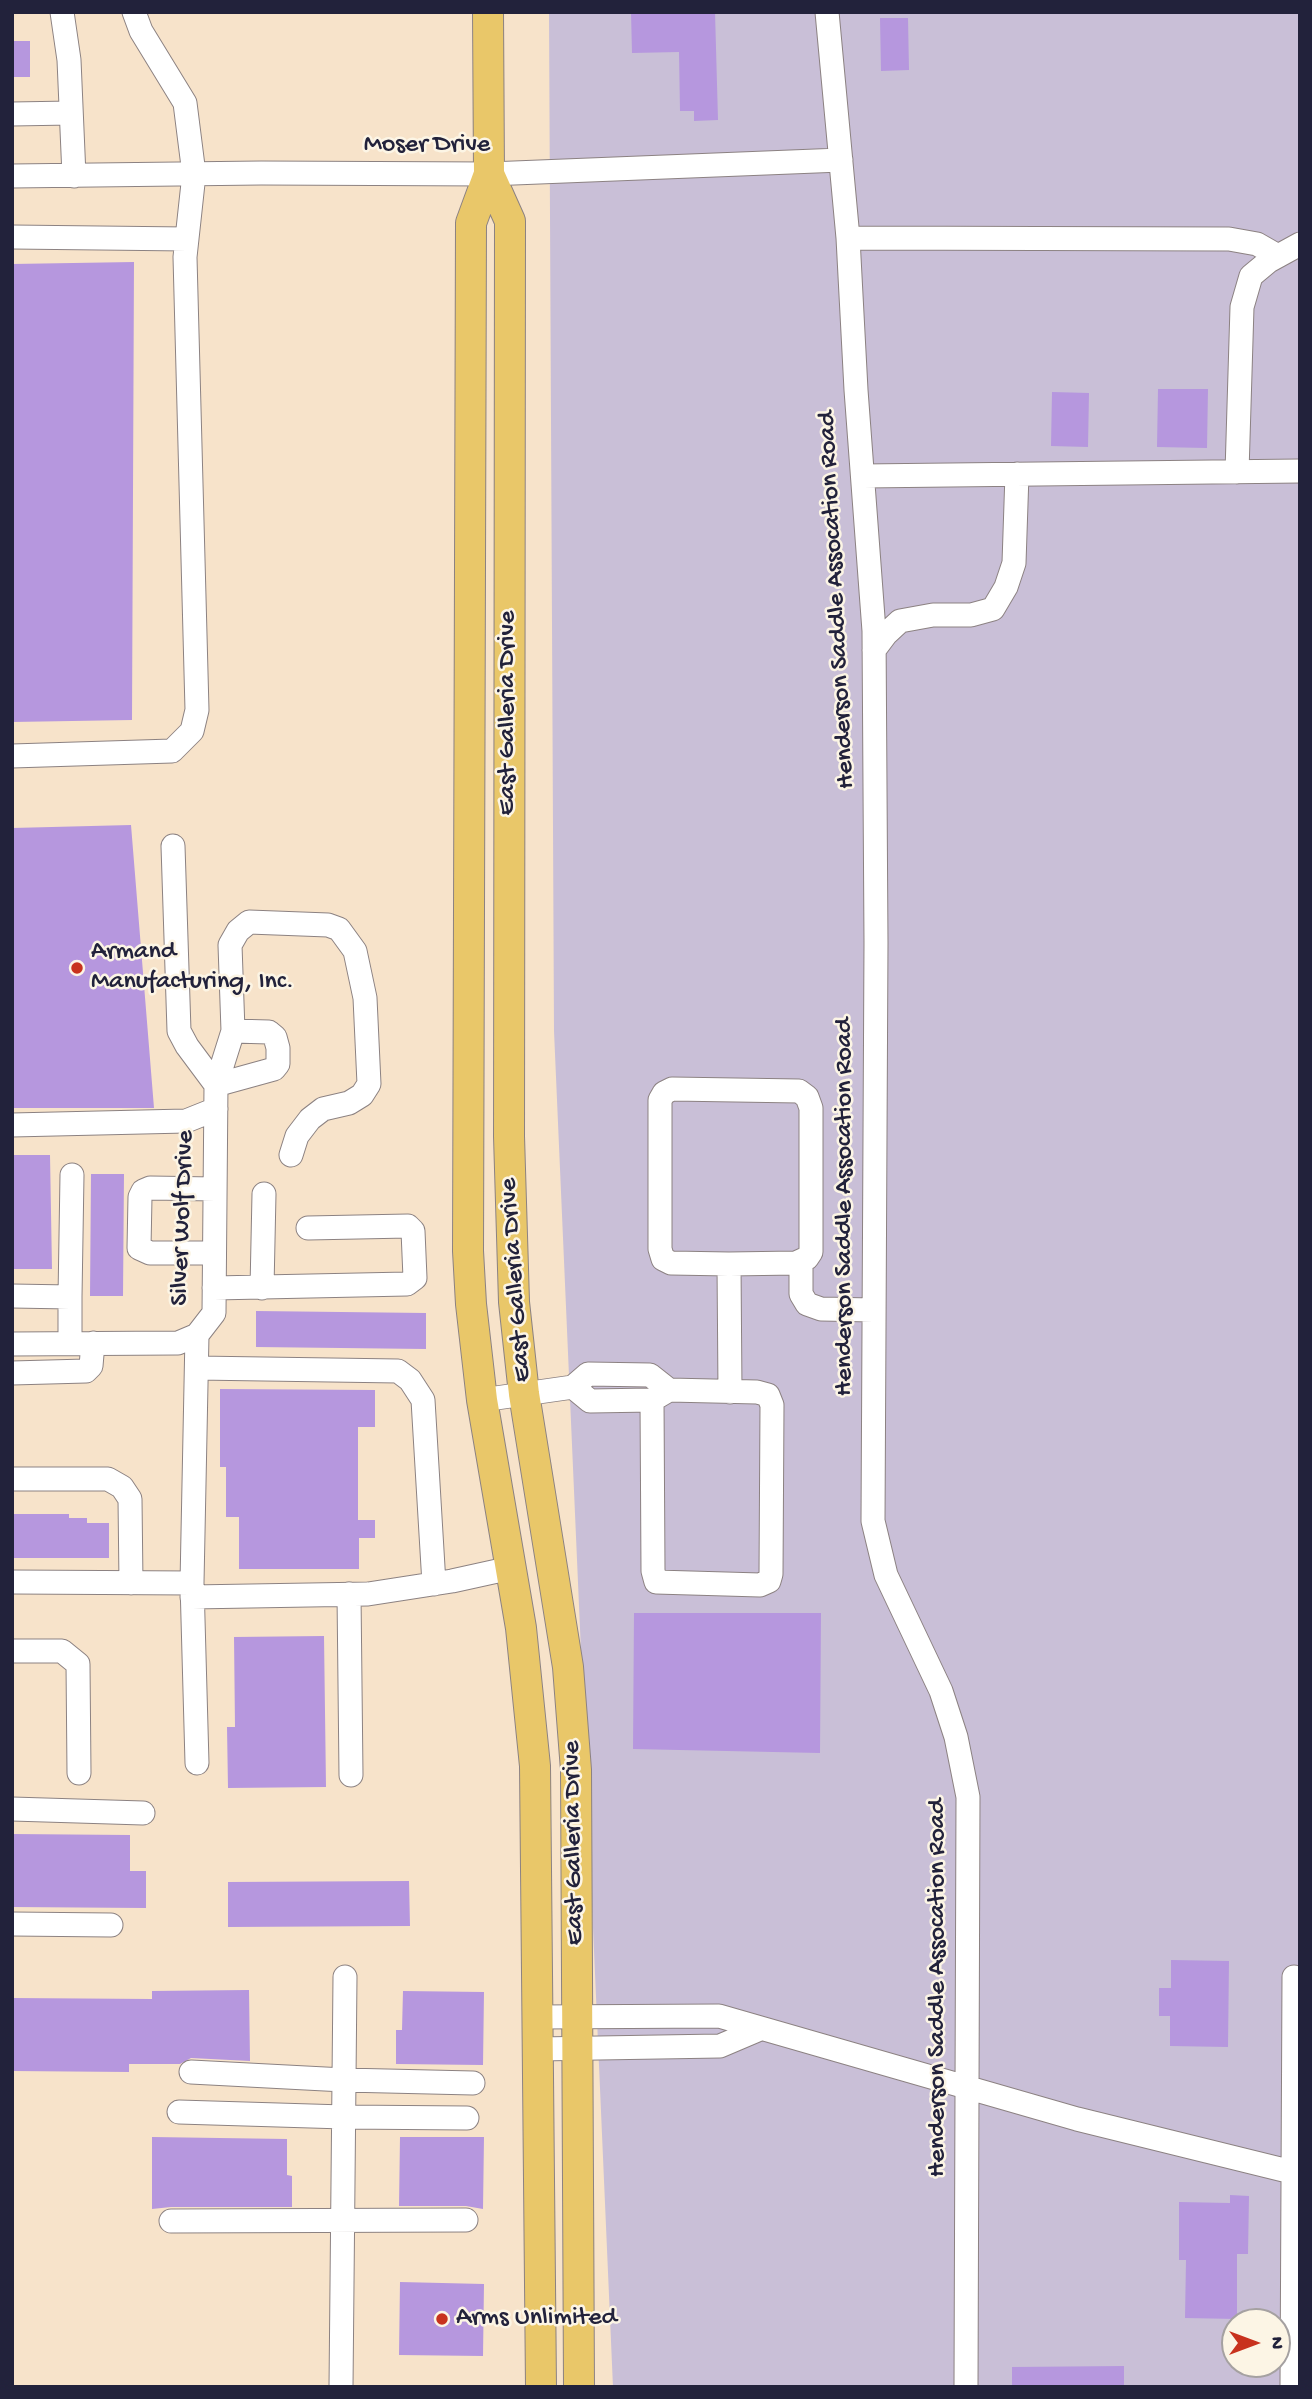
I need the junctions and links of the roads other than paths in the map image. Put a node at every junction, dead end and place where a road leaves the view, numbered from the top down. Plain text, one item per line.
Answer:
1 (62, 12) edge
2 (134, 12) edge
3 (488, 12) edge
4 (827, 12) edge
5 (71, 113) junction
6 (12, 114) edge
7 (841, 160) junction
8 (194, 174) junction
9 (489, 174) junction
10 (12, 176) edge
11 (74, 176) junction
12 (12, 237) edge
13 (848, 238) junction
14 (187, 239) junction
15 (1300, 244) edge
16 (1278, 256) junction
17 (1300, 471) edge
18 (1237, 472) junction
19 (1017, 474) junction
20 (863, 476) junction
21 (874, 650) junction
22 (12, 756) edge
23 (173, 846) dead end
24 (233, 1031) junction
25 (216, 1085) junction
26 (216, 1109) junction
27 (12, 1125) edge
28 (291, 1154) dead end
29 (72, 1175) dead end
30 (215, 1189) junction
31 (264, 1194) dead end
32 (308, 1228) dead end
33 (214, 1253) junction
34 (801, 1261) junction
35 (729, 1264) junction
36 (214, 1288) junction
37 (262, 1288) junction
38 (12, 1296) edge
39 (70, 1297) junction
40 (873, 1310) junction
41 (191, 1338) junction
42 (70, 1343) junction
43 (93, 1343) junction
44 (12, 1344) edge
45 (197, 1368) junction
46 (12, 1373) edge
47 (730, 1392) junction
48 (524, 1394) junction
49 (661, 1395) junction
50 (482, 1400) junction
51 (12, 1479) edge
52 (511, 1568) junction
53 (12, 1582) edge
54 (131, 1583) junction
55 (434, 1584) junction
56 (192, 1590) junction
57 (349, 1594) junction
58 (12, 1651) edge
59 (197, 1763) dead end
60 (79, 1773) dead end
61 (351, 1775) dead end
62 (12, 1809) edge
63 (144, 1813) dead end
64 (12, 1924) edge
65 (111, 1925) dead end
66 (345, 1977) dead end
67 (1294, 1978) dead end
68 (538, 2017) junction
69 (577, 2017) junction
70 (760, 2028) junction
71 (538, 2049) junction
72 (577, 2049) junction
73 (191, 2072) dead end
74 (344, 2080) junction
75 (473, 2082) dead end
76 (968, 2088) junction
77 (178, 2112) dead end
78 (344, 2117) junction
79 (467, 2118) dead end
80 (1297, 2174) edge
81 (343, 2219) junction
82 (466, 2220) dead end
83 (171, 2221) dead end
84 (341, 2387) edge
85 (541, 2387) edge
86 (579, 2387) edge
87 (966, 2387) edge
88 (1293, 2387) edge

1 - 5 street
2 - 8 street
3 - 9 main road, East Galleria Drive
4 - 7 street, Henderson Saddle Assocation Road
5 - 6 street
5 - 11 street
7 - 9 street, Moser Drive
7 - 13 street, Henderson Saddle Assocation Road
8 - 9 street, Moser Drive
8 - 11 street, Moser Drive
8 - 14 street
9 - 48 main road, East Galleria Drive
9 - 50 main road, East Galleria Drive
10 - 11 street, Moser Drive
12 - 14 street
13 - 16 street
13 - 20 street, Henderson Saddle Assocation Road
14 - 22 street
15 - 16 street
16 - 18 street
17 - 18 street
18 - 19 street
19 - 20 street
19 - 21 street
20 - 21 street, Henderson Saddle Assocation Road
21 - 40 street, Henderson Saddle Assocation Road
23 - 25 street
24 - 25 street, Silver Wolf Drive
24 - 25 street
24 - 28 street, Silver Wolf Drive
25 - 26 street, Silver Wolf Drive
26 - 27 street
26 - 30 street, Silver Wolf Drive
29 - 39 street
30 - 33 street, Silver Wolf Drive
30 - 33 street
31 - 37 street
32 - 37 street
33 - 36 street, Silver Wolf Drive
34 - 35 street
34 - 35 street
34 - 40 street
35 - 47 street
36 - 37 street
36 - 41 street, Silver Wolf Drive
38 - 39 street
39 - 42 street
40 - 76 street, Henderson Saddle Assocation Road
41 - 43 street
41 - 45 street
42 - 43 street
42 - 44 street
43 - 46 street
45 - 55 street
45 - 56 street
47 - 49 street
47 - 49 street
48 - 49 street
48 - 50 street
48 - 69 main road, East Galleria Drive
50 - 52 main road, East Galleria Drive
51 - 54 street
52 - 55 street
52 - 68 main road, East Galleria Drive
53 - 54 street
54 - 56 street
55 - 57 street
56 - 57 street
56 - 59 street
57 - 61 street
58 - 60 street
62 - 63 street
64 - 65 street
66 - 74 street
67 - 80 street
68 - 69 street
68 - 71 main road, East Galleria Drive
69 - 70 street
69 - 72 main road, East Galleria Drive
70 - 72 street
70 - 76 street
71 - 72 street
71 - 85 main road, East Galleria Drive
72 - 86 main road, East Galleria Drive
73 - 74 street
74 - 75 street
74 - 78 street
76 - 80 street
76 - 87 street, Henderson Saddle Assocation Road
77 - 78 street
78 - 79 street
78 - 81 street
80 - 88 street
81 - 82 street
81 - 83 street
81 - 84 street

